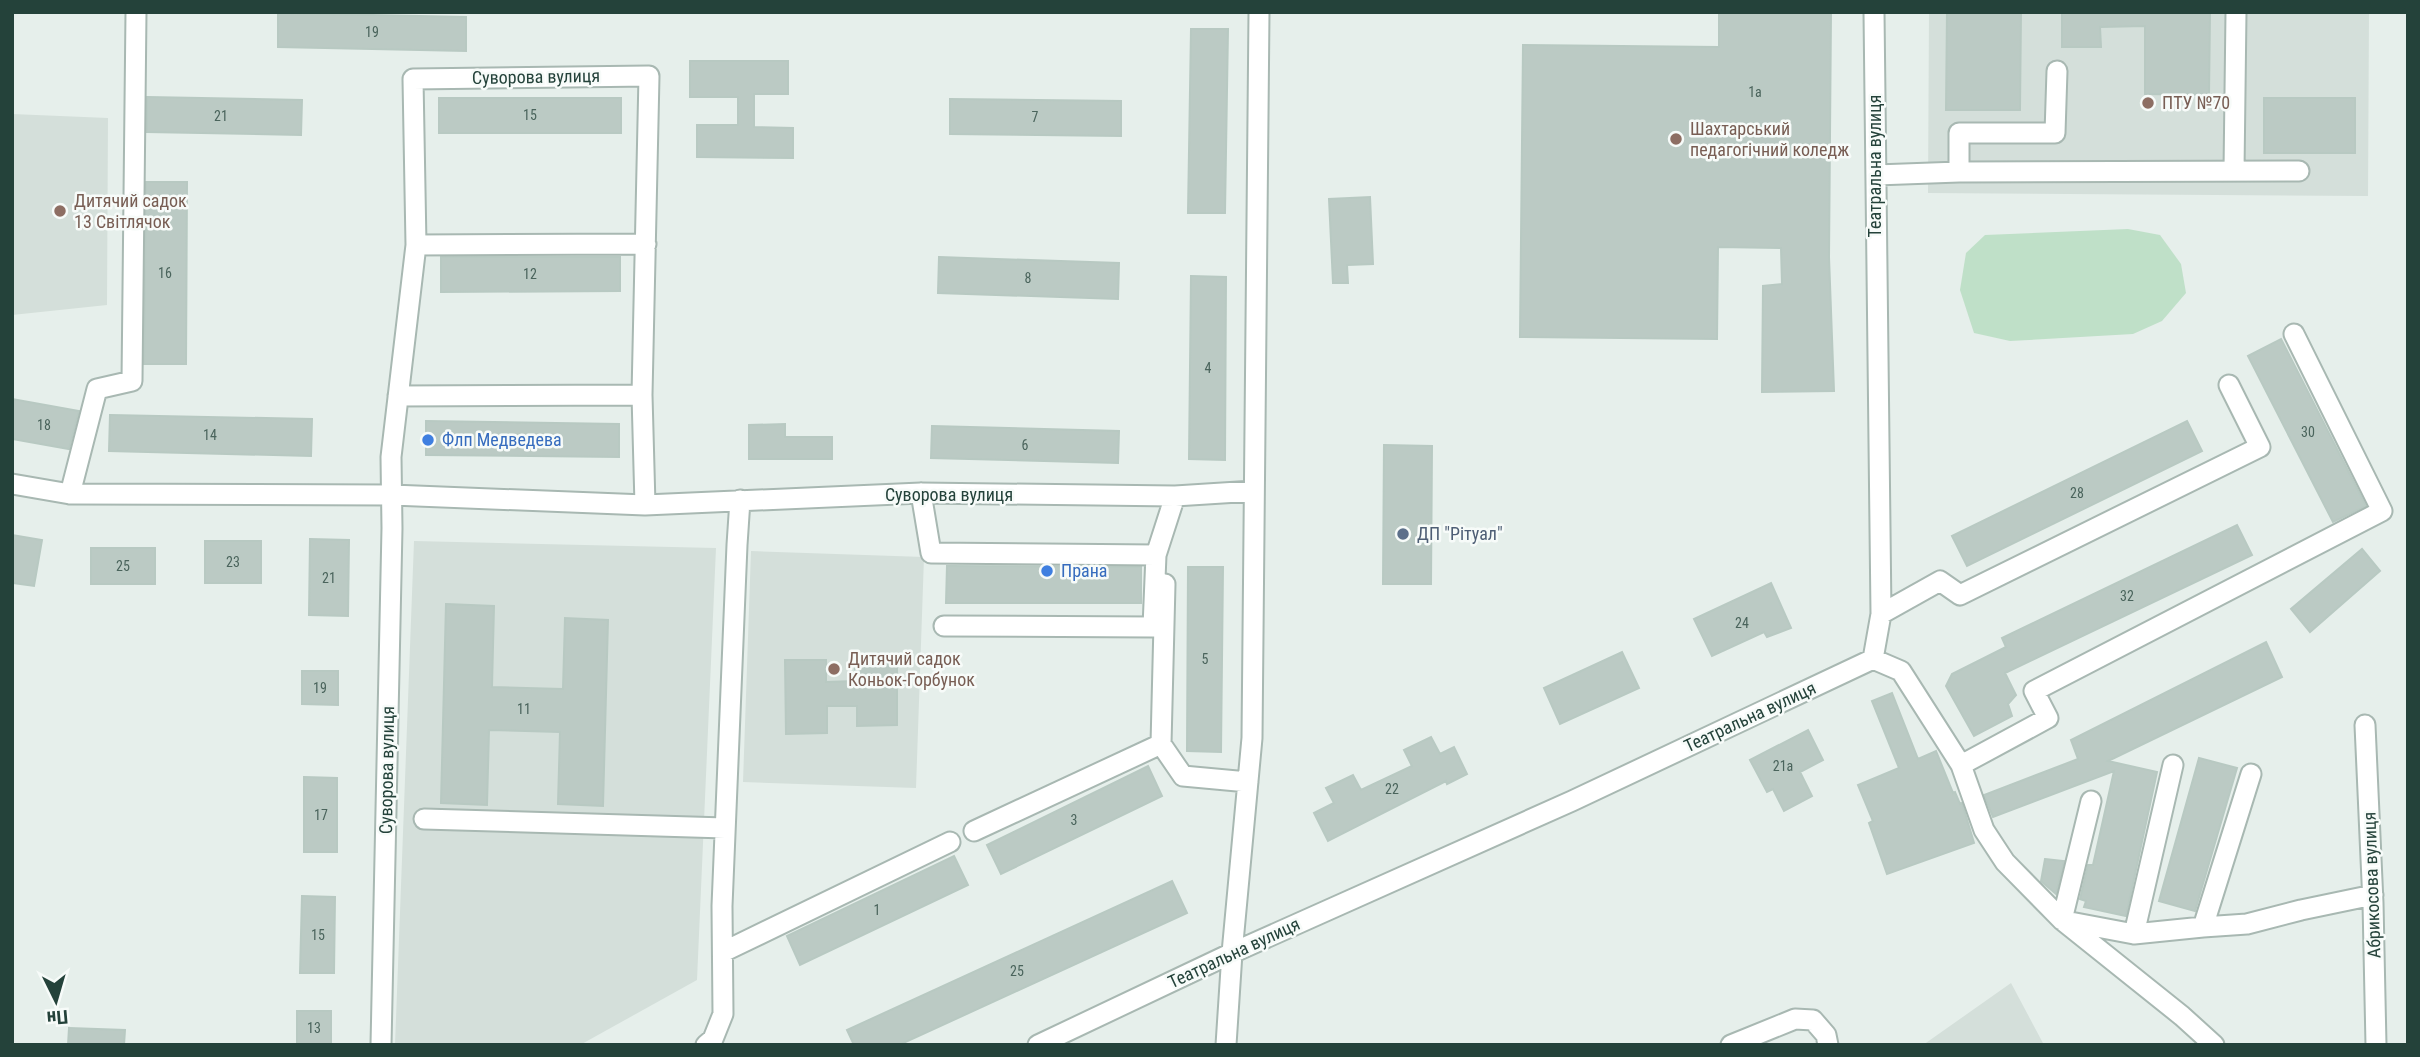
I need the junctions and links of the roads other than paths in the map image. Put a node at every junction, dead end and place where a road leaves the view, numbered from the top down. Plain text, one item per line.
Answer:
1 (136, 12) edge
2 (1259, 12) edge
3 (1874, 12) edge
4 (2236, 12) edge
5 (2057, 71) dead end
6 (2234, 171) junction
7 (2299, 171) dead end
8 (1959, 172) junction
9 (1876, 175) junction
10 (415, 244) junction
11 (646, 244) junction
12 (2294, 334) dead end
13 (2229, 385) dead end
14 (642, 395) junction
15 (398, 396) junction
16 (12, 484) edge
17 (1254, 491) junction
18 (921, 493) junction
19 (70, 494) junction
20 (392, 495) junction
21 (1175, 496) junction
22 (740, 500) junction
23 (645, 505) junction
24 (1156, 555) junction
25 (1165, 584) dead end
26 (1881, 614) junction
27 (944, 626) dead end
28 (1873, 659) junction
29 (2365, 725) dead end
30 (1161, 744) junction
31 (1961, 765) junction
32 (2173, 765) dead end
33 (2251, 774) dead end
34 (1248, 782) junction
35 (2091, 801) dead end
36 (424, 819) dead end
37 (725, 828) junction
38 (974, 831) dead end
39 (950, 842) dead end
40 (2373, 895) junction
41 (2062, 920) junction
42 (2203, 927) junction
43 (2134, 934) junction
44 (723, 952) junction
45 (1232, 953) junction
46 (381, 1045) edge
47 (706, 1045) edge
48 (1038, 1045) edge
49 (1226, 1045) edge
50 (1731, 1045) edge
51 (1828, 1045) edge
52 (2214, 1045) edge
53 (2376, 1045) edge

1 - 19 street
2 - 17 street
3 - 9 street, Театральна вулиця
4 - 6 street
5 - 8 street
6 - 7 street
6 - 8 street
8 - 9 street
9 - 26 street, Театральна вулиця
10 - 11 street
10 - 11 street, Суворова вулиця
10 - 15 street, Суворова вулиця
11 - 14 street, Суворова вулиця
12 - 31 street
13 - 26 street
14 - 15 street
14 - 23 street, Суворова вулиця
15 - 20 street, Суворова вулиця
16 - 19 street, Суворова вулиця
17 - 21 street, Суворова вулиця
17 - 34 street
18 - 21 street, Суворова вулиця
18 - 22 street, Суворова вулиця
18 - 24 street
19 - 20 street, Суворова вулиця
20 - 23 street, Суворова вулиця
20 - 46 street, Суворова вулиця
21 - 24 street
22 - 23 street, Суворова вулиця
22 - 37 street
24 - 27 street
25 - 30 street
26 - 28 street, Театральна вулиця
28 - 31 street
28 - 45 street, Театральна вулиця
29 - 40 street, Абрикосова вулиця
30 - 34 street
30 - 38 street
31 - 41 street
32 - 43 street
33 - 42 street
34 - 45 street
35 - 41 street
36 - 37 street
37 - 44 street
39 - 44 street
40 - 42 street
40 - 53 street, Абрикосова вулиця
41 - 43 street
41 - 52 street
42 - 43 street
44 - 47 street
45 - 48 street, Театральна вулиця
45 - 49 street
50 - 51 street

